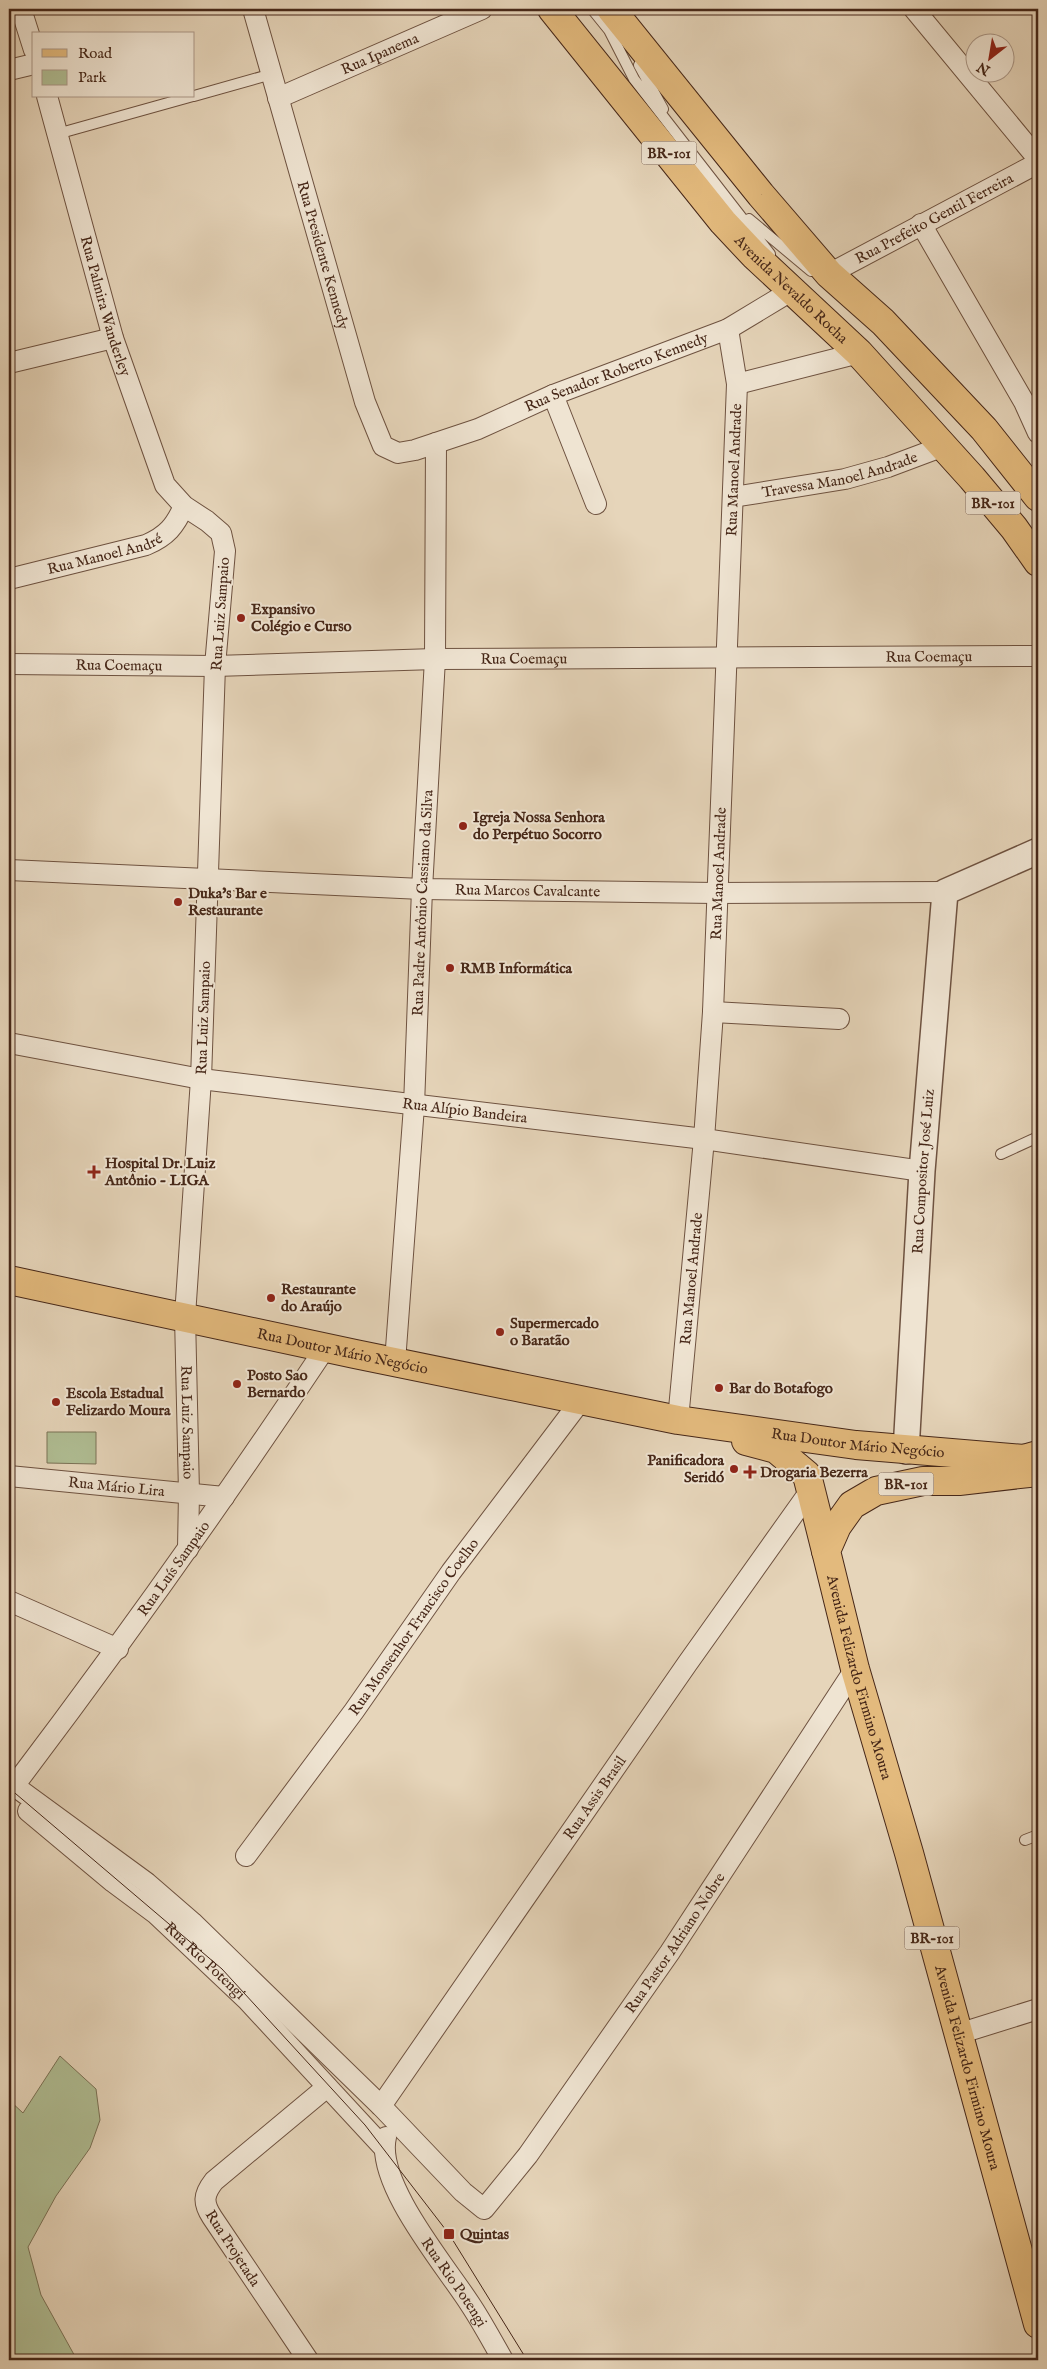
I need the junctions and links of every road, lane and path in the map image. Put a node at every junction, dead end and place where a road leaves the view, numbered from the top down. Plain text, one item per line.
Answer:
1 (21, 9) edge
2 (253, 9) edge
3 (482, 9) edge
4 (552, 9) edge
5 (592, 9) edge
6 (914, 9) edge
7 (610, 19) edge
8 (32, 44) edge
9 (32, 64) edge
10 (9, 70) edge
11 (272, 74) junction
12 (195, 95) edge
13 (48, 98) edge
14 (186, 98) edge
15 (278, 98) junction
16 (57, 134) junction
17 (1038, 159) edge
18 (1038, 163) edge
19 (735, 208) junction
20 (921, 224) junction
21 (830, 274) junction
22 (801, 299) junction
23 (883, 322) junction
24 (728, 329) junction
25 (113, 338) junction
26 (859, 353) junction
27 (9, 364) edge
28 (737, 384) junction
29 (553, 395) junction
30 (1038, 433) edge
31 (436, 443) junction
32 (944, 446) junction
33 (733, 497) junction
34 (1038, 497) edge
35 (596, 504) dead end
36 (184, 506) junction
37 (1038, 562) edge
38 (9, 579) edge
39 (725, 656) junction
40 (1038, 656) edge
41 (435, 659) junction
42 (9, 664) edge
43 (216, 666) junction
44 (1038, 851) edge
45 (9, 870) edge
46 (208, 879) junction
47 (422, 889) junction
48 (945, 892) junction
49 (716, 893) junction
50 (713, 1012) junction
51 (839, 1019) dead end
52 (9, 1043) edge
53 (202, 1079) junction
54 (414, 1106) junction
55 (1038, 1137) edge
56 (704, 1139) junction
57 (1001, 1154) dead end
58 (922, 1171) junction
59 (9, 1280) edge
60 (185, 1316) junction
61 (326, 1347) junction
62 (395, 1362) junction
63 (582, 1400) junction
64 (678, 1420) junction
65 (906, 1451) junction
66 (1038, 1454) edge
67 (1038, 1472) edge
68 (9, 1476) edge
69 (810, 1491) junction
70 (189, 1493) junction
71 (224, 1497) junction
72 (188, 1549) junction
73 (826, 1551) junction
74 (9, 1601) edge
75 (118, 1649) junction
76 (855, 1669) junction
77 (11, 1787) edge
78 (1038, 1835) edge
79 (1025, 1840) dead end
80 (246, 1856) dead end
81 (1038, 2009) edge
82 (958, 2034) junction
83 (327, 2087) junction
84 (381, 2106) junction
85 (384, 2148) junction
86 (484, 2209) joint
87 (1038, 2324) edge
88 (308, 2360) edge
89 (502, 2360) edge

1 - 8 street
2 - 11 street, Rua Presidente Kennedy
3 - 15 street, Rua Ipanema
4 - 22 main road, Avenida Nevaldo Rocha / BR-101
5 - 7 lane
6 - 17 street
7 - 19 lane
7 - 21 main road, BR-101
9 - 10 street
11 - 12 lane
11 - 15 street, Rua Presidente Kennedy
13 - 16 street, Rua Palmira Wanderley
14 - 16 lane
15 - 31 street, Rua Presidente Kennedy
16 - 25 street, Rua Palmira Wanderley
18 - 20 street, Rua Prefeito Gentil Ferreira
19 - 22 lane
19 - 23 lane
20 - 21 street, Rua Prefeito Gentil Ferreira
20 - 30 street
21 - 23 main road, BR-101
22 - 24 street, Rua Senador Roberto Kennedy
22 - 26 main road, Avenida Nevaldo Rocha / BR-101
23 - 34 main road, BR-101
24 - 28 street, Rua Manoel Andrade
24 - 29 street, Rua Senador Roberto Kennedy
25 - 27 street
25 - 36 street, Rua Palmira Wanderley
26 - 28 street
26 - 32 main road, Avenida Nevaldo Rocha / BR-101
28 - 33 street, Rua Manoel Andrade
29 - 31 street, Rua Senador Roberto Kennedy
29 - 35 street
31 - 41 street, Rua Padre Antônio Cassiano da Silva
32 - 33 street, Travessa Manoel Andrade
32 - 37 main road, Avenida Nevaldo Rocha / BR-101
33 - 39 street, Rua Manoel Andrade
36 - 38 street, Rua Manoel André
36 - 43 street, Rua Luiz Sampaio
39 - 40 street, Rua Coemaçu
39 - 41 street, Rua Coemaçu
39 - 49 street, Rua Manoel Andrade
41 - 43 street, Rua Coemaçu
41 - 47 street, Rua Padre Antônio Cassiano da Silva
42 - 43 street, Rua Coemaçu
43 - 46 street, Rua Luiz Sampaio
44 - 48 street, Rua Marcos Cavalcante
45 - 46 street, Rua Marcos Cavalcante
46 - 47 street, Rua Marcos Cavalcante
46 - 53 street, Rua Luiz Sampaio
47 - 49 street, Rua Marcos Cavalcante
47 - 54 street, Rua Padre Antônio Cassiano da Silva
48 - 49 street, Rua Marcos Cavalcante
48 - 58 street, Rua Compositor José Luiz
49 - 50 street, Rua Manoel Andrade
50 - 51 street
50 - 56 street, Rua Manoel Andrade
52 - 53 street, Rua Alípio Bandeira
53 - 54 street, Rua Alípio Bandeira
53 - 60 street, Rua Luiz Sampaio
54 - 56 street, Rua Alípio Bandeira
54 - 62 street, Rua Padre Antônio Cassiano da Silva
55 - 57 lane
56 - 58 street, Rua Alípio Bandeira
56 - 64 street, Rua Manoel Andrade
58 - 65 street, Rua Compositor José Luiz
59 - 60 main road, Rua Doutor Mário Negócio
60 - 61 main road, Rua Doutor Mário Negócio
60 - 70 street, Rua Luiz Sampaio
61 - 62 main road, Rua Doutor Mário Negócio
61 - 71 street, Rua Luís Sampaio
62 - 63 main road, Rua Doutor Mário Negócio
63 - 64 main road, Rua Doutor Mário Negócio
63 - 80 street, Rua Monsenhor Francisco Coelho
64 - 65 main road, Rua Doutor Mário Negócio
64 - 69 main road, Rua Doutor Mário Negócio
65 - 66 main road, Rua Doutor Mário Negócio
67 - 73 main road, Rua Doutor Mário Negócio / BR-101
68 - 70 street, Rua Mário Lira
69 - 73 main road, Rua Doutor Mário Negócio
69 - 84 street, Rua Assis Brasil
70 - 71 street, Rua Mário Lira
70 - 72 street, Rua Luiz Sampaio
71 - 72 street, Rua Luís Sampaio
72 - 75 street, Rua Luís Sampaio
73 - 76 main road, Avenida Felizardo Firmino Moura / BR-101
74 - 75 street
75 - 77 street, Rua Luís Sampaio
76 - 82 main road, Avenida Felizardo Firmino Moura / BR-101
76 - 86 street, Rua Pastor Adriano Nobre
77 - 83 street, Rua Rio Potengi
77 - 84 street, Rua Rio Potengi
78 - 79 lane
81 - 82 street
82 - 87 main road, Avenida Felizardo Firmino Moura / BR-101
83 - 85 street, Rua Rio Potengi
83 - 88 street, Rua Projetada
84 - 85 street, Rua Rio Potengi
84 - 86 street, Rua Rio Potengi
85 - 89 street, Rua Rio Potengi

